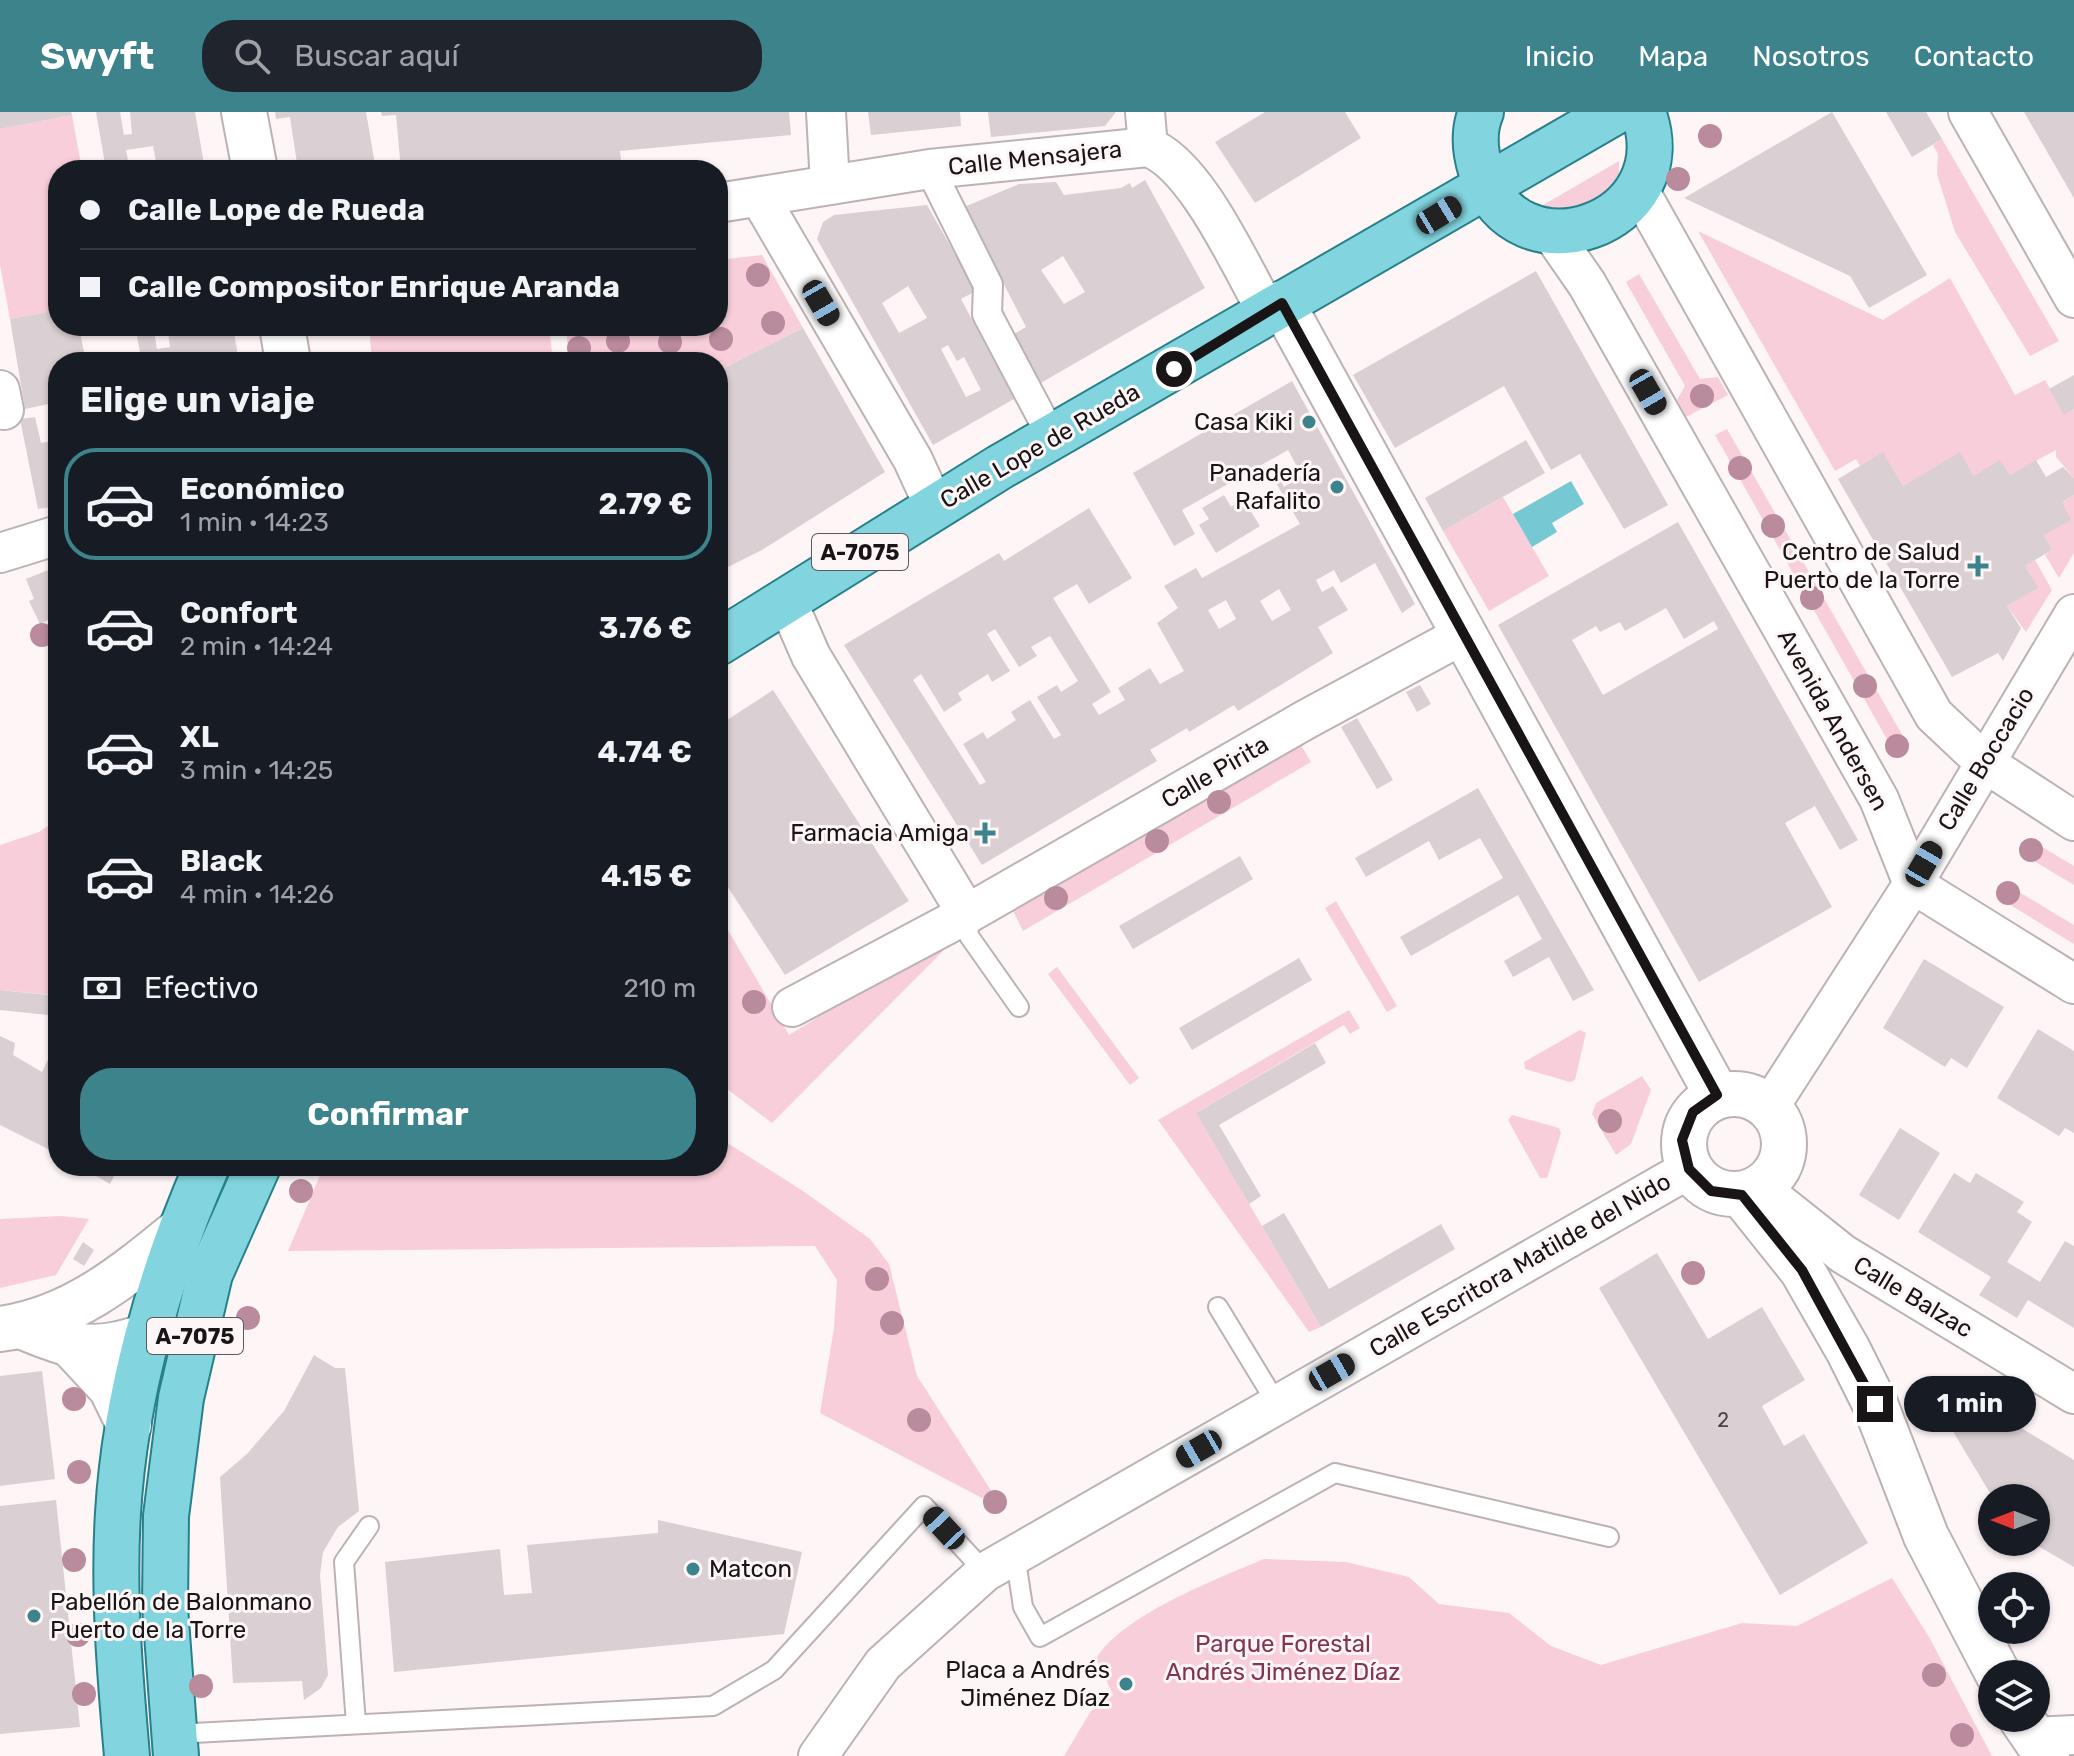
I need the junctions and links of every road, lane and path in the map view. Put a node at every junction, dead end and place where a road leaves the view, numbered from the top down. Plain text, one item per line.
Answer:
1 (244, 112) edge
2 (826, 112) edge
3 (1481, 112) edge
4 (1615, 112) edge
5 (1643, 112) edge
6 (1968, 112) edge
7 (1146, 129) edge
8 (253, 160) edge
9 (930, 169) junction
10 (830, 185) junction
11 (1485, 186) junction
12 (1639, 190) junction
13 (760, 198) junction
14 (728, 202) edge
15 (1551, 232) junction
16 (2074, 298) edge
17 (1274, 308) junction
18 (1052, 437) junction
19 (935, 508) junction
20 (48, 538) edge
21 (0, 553) edge
22 (787, 601) junction
23 (2074, 614) edge
24 (1464, 634) junction
25 (728, 637) edge
26 (1985, 763) junction
27 (2074, 821) edge
28 (1913, 884) junction
29 (967, 914) junction
30 (2074, 984) edge
31 (792, 1007) dead end
32 (1019, 1007) dead end
33 (1717, 1095) junction
34 (1770, 1106) junction
35 (1689, 1169) junction
36 (203, 1176) edge
37 (254, 1176) edge
38 (1751, 1192) junction
39 (180, 1230) junction
40 (210, 1274) junction
41 (81, 1304) junction
42 (1218, 1307) dead end
43 (12, 1328) edge
44 (149, 1335) junction
45 (73, 1347) junction
46 (2074, 1394) edge
47 (181, 1398) junction
48 (1277, 1404) junction
49 (129, 1425) junction
50 (369, 1526) dead end
51 (1609, 1537) dead end
52 (1000, 1563) junction
53 (1991, 1660) edge
54 (356, 1724) junction
55 (2074, 1735) edge
56 (2033, 1737) edge
57 (175, 1745) edge
58 (127, 1756) edge
59 (818, 1756) edge

1 - 8 street
2 - 10 street
3 - 11 main road
4 - 11 main road, Calle Lope de Rueda / A-7075
5 - 12 main road
6 - 16 street
7 - 9 street, Calle Mensajera
7 - 17 street, Calle Mensajera
9 - 10 street, Calle Mensajera
9 - 18 street
10 - 13 street, Calle Mensajera
11 - 15 main road
11 - 17 main road, Calle Lope de Rueda / A-7075
12 - 15 main road
12 - 26 street
13 - 14 street, Calle Mensajera
13 - 19 street
15 - 28 street, Avenida Andersen
17 - 18 main road, Calle Lope de Rueda / A-7075
17 - 24 street
18 - 19 main road, Calle Lope de Rueda / A-7075
19 - 22 main road, Calle Lope de Rueda / A-7075
20 - 21 street
22 - 25 main road, Calle Lope de Rueda / A-7075
22 - 29 street
23 - 26 street, Calle Boccacio
24 - 29 street, Calle Pirita
24 - 33 street
26 - 27 street
26 - 28 street, Calle Boccacio
28 - 30 street
28 - 34 street, Calle Boccacio
29 - 31 street, Calle Pirita
29 - 32 lane
33 - 34 street
33 - 35 street
34 - 38 street
35 - 38 street
35 - 48 street, Calle Escritora Matilde del Nido
36 - 39 main road, A-7075
37 - 40 main road, A-7075
38 - 46 street, Calle Balzac
38 - 53 street
39 - 41 street
39 - 44 main road, A-7075
40 - 44 main road
40 - 47 main road, A-7075
41 - 43 street
41 - 44 street
42 - 48 lane
43 - 45 street
44 - 45 street
44 - 47 main road
44 - 49 main road, A-7075
45 - 49 street
47 - 57 main road, A-7075
48 - 52 street, Calle Escritora Matilde del Nido
49 - 58 main road, A-7075
50 - 54 lane
51 - 52 lane
52 - 54 lane
52 - 59 street, Calle Escritora Matilde del Nido
54 - 57 lane
55 - 56 street

